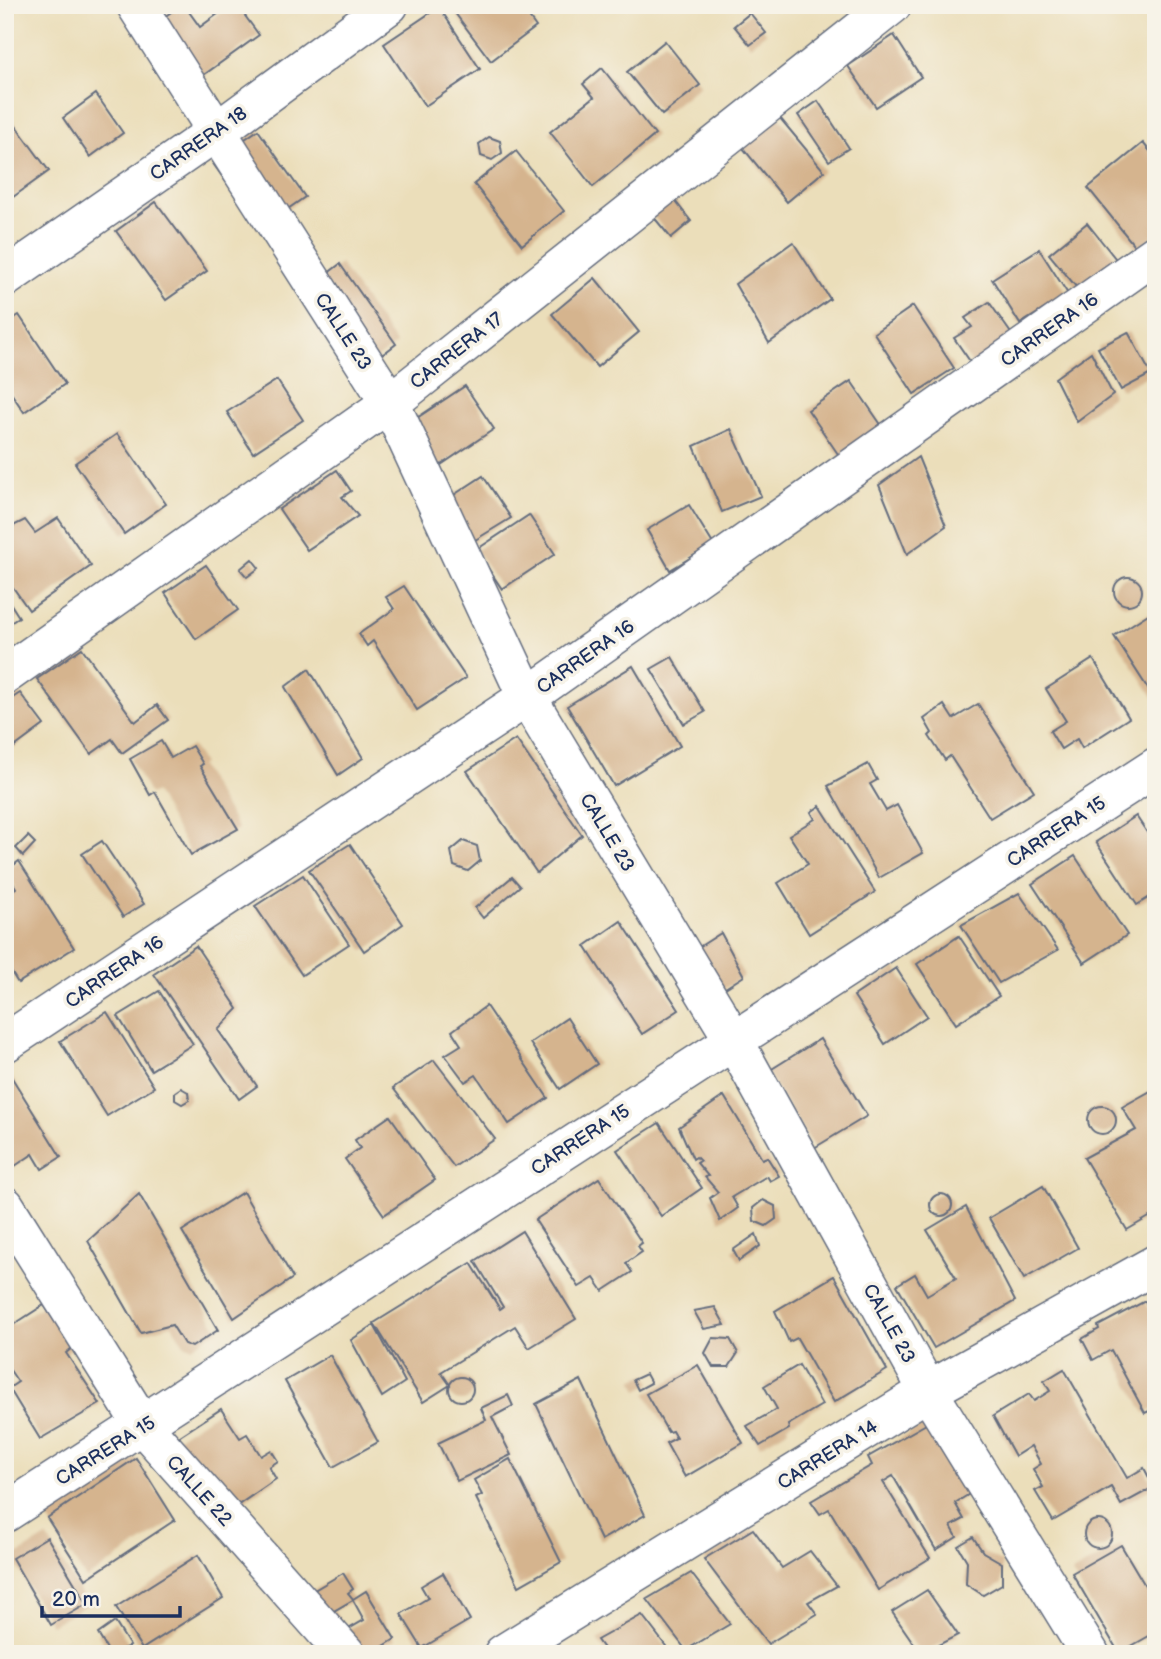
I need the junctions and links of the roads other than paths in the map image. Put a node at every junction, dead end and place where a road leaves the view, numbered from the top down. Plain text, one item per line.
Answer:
1 (136, 5) edge
2 (389, 5) edge
3 (892, 5) edge
4 (216, 131) junction
5 (1156, 254) edge
6 (5, 278) edge
7 (390, 403) junction
8 (5, 675) edge
9 (527, 696) junction
10 (1156, 767) edge
11 (733, 1040) junction
12 (5, 1044) edge
13 (5, 1206) edge
14 (1156, 1264) edge
15 (928, 1391) junction
16 (143, 1426) junction
17 (5, 1513) edge
18 (346, 1654) edge
19 (503, 1654) edge
20 (1090, 1654) edge

1 - 4 street, CALLE 23
2 - 4 street, CARRERA 18
3 - 7 street, CARRERA 17
4 - 6 street, CARRERA 18
4 - 7 street, CALLE 23
5 - 9 street, CARRERA 16
7 - 8 street, CARRERA 17
7 - 9 street, CALLE 23
9 - 11 street, CALLE 23
9 - 12 street, CARRERA 16
10 - 11 street, CARRERA 15
11 - 15 street, CALLE 23
11 - 16 street, CARRERA 15
13 - 16 street, CALLE 22
14 - 15 street, CARRERA 14
15 - 19 street, CARRERA 14
15 - 20 street, CALLE 23
16 - 17 street, CARRERA 15
16 - 18 street, CALLE 22

